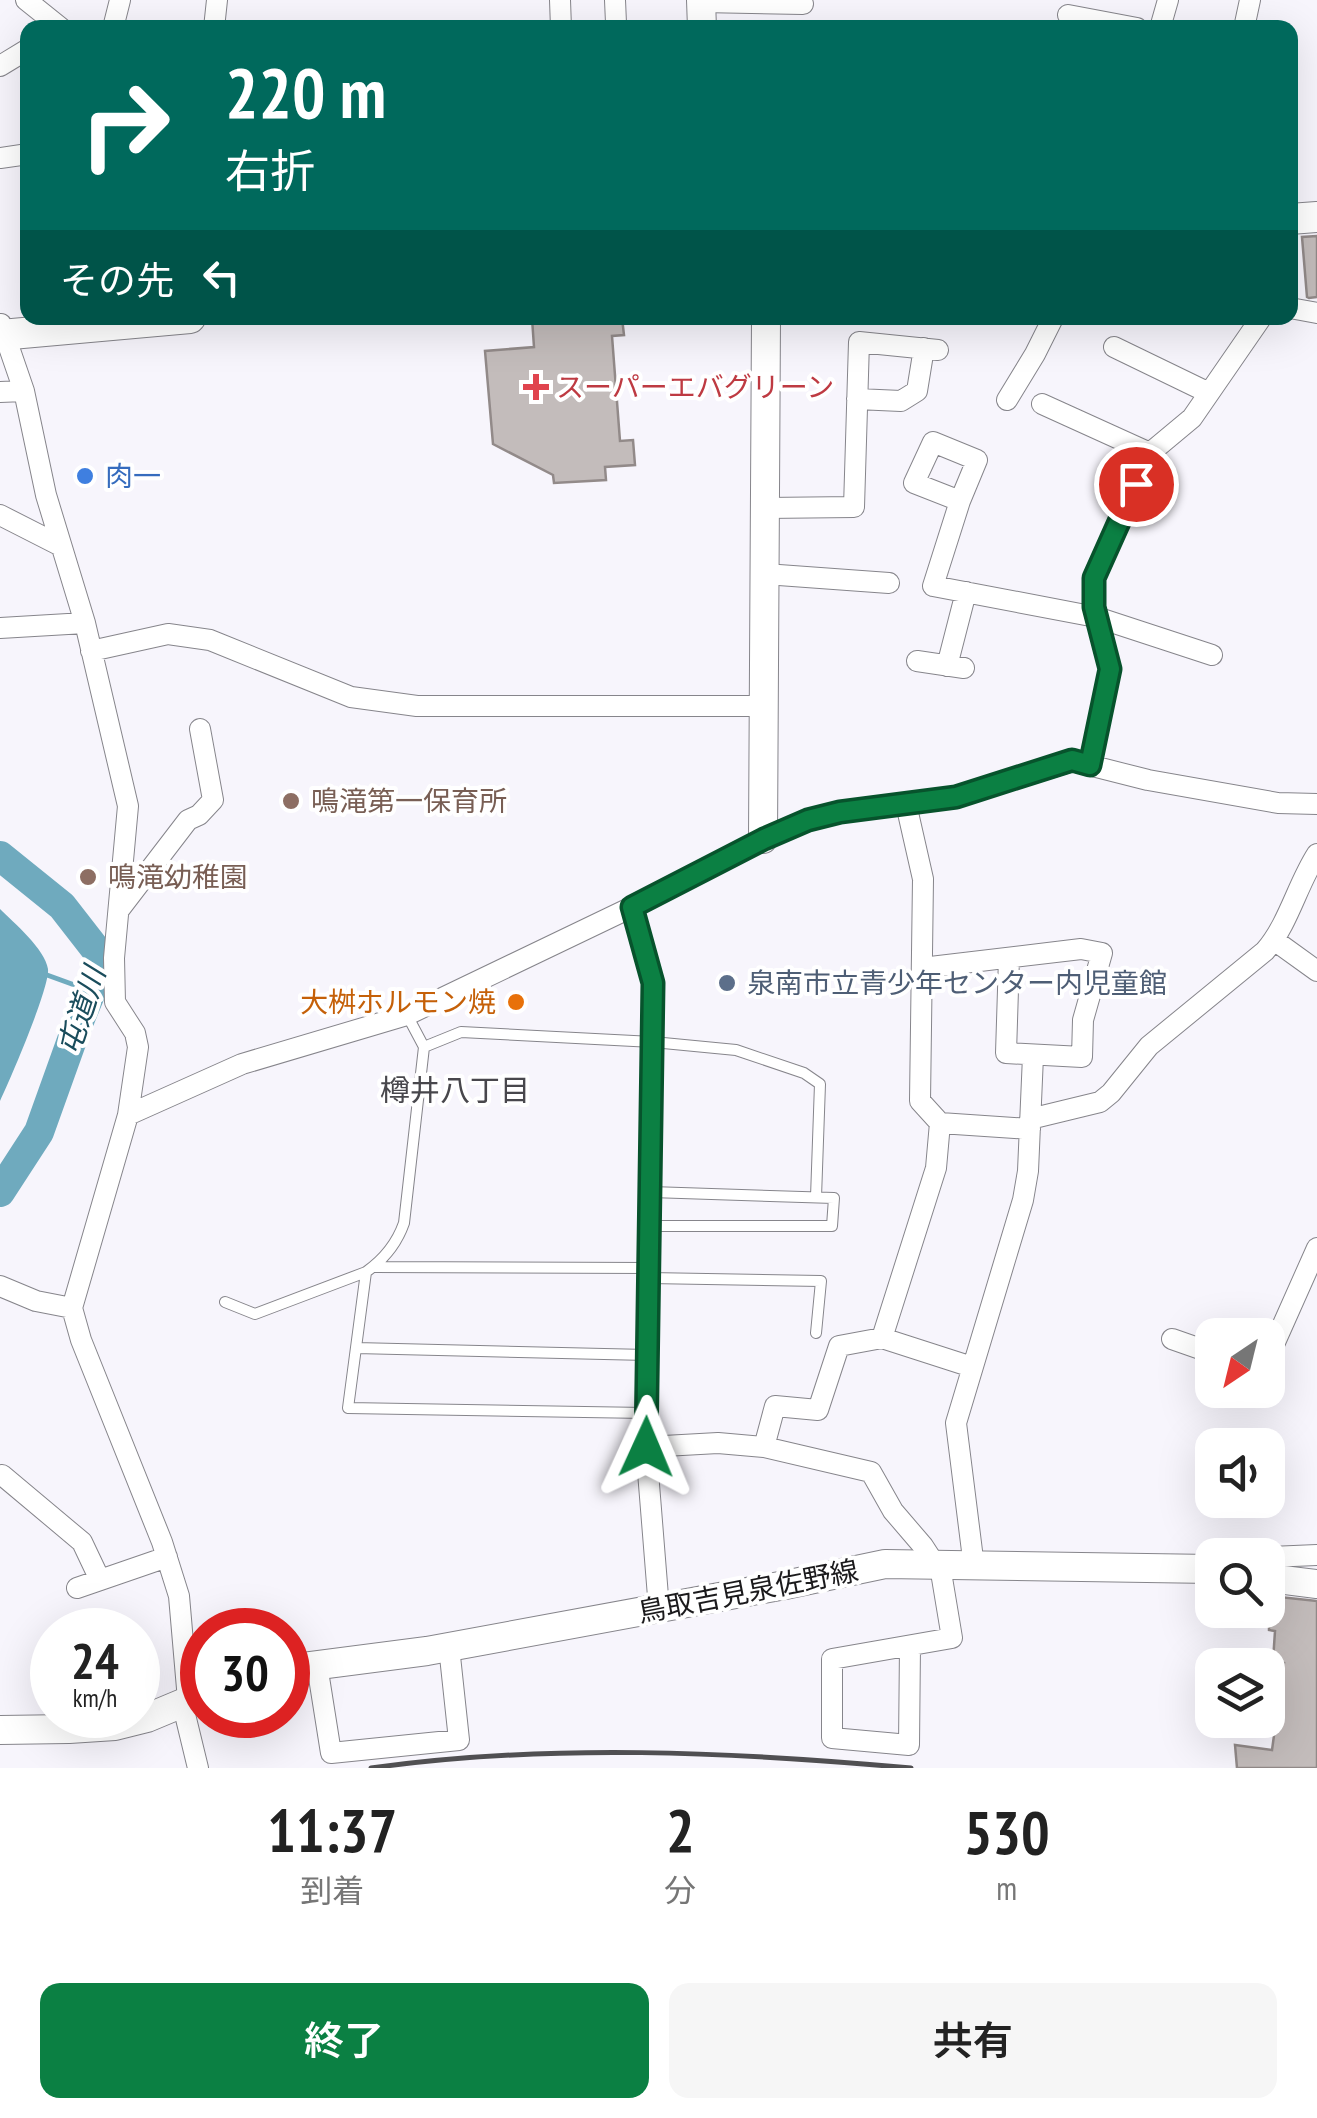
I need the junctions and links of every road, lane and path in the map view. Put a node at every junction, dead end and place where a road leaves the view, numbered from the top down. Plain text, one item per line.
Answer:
1 (34, 2) edge
2 (779, 2) edge
3 (802, 4) dead end
4 (701, 10) edge
5 (1068, 16) dead end
6 (52, 20) edge
7 (1091, 20) edge
8 (84, 325) edge
9 (766, 325) edge
10 (1050, 325) edge
11 (1256, 325) edge
12 (2, 331) edge
13 (1114, 348) dead end
14 (24, 390) junction
15 (0, 392) edge
16 (1209, 394) junction
17 (858, 399) junction
18 (1007, 400) dead end
19 (1042, 404) dead end
20 (1150, 453) junction
21 (960, 502) dead end
22 (765, 508) junction
23 (0, 515) edge
24 (62, 546) junction
25 (765, 574) junction
26 (889, 582) dead end
27 (966, 592) junction
28 (1096, 617) junction
29 (84, 623) junction
30 (0, 628) edge
31 (91, 651) junction
32 (1212, 655) dead end
33 (916, 661) dead end
34 (764, 706) junction
35 (200, 729) dead end
36 (1090, 765) junction
37 (906, 804) junction
38 (1317, 804) edge
39 (764, 839) junction
40 (1317, 854) edge
41 (632, 907) junction
42 (118, 912) junction
43 (1274, 940) junction
44 (1009, 958) junction
45 (922, 968) junction
46 (1317, 972) edge
47 (407, 1015) junction
48 (653, 1042) junction
49 (424, 1047) junction
50 (1033, 1056) junction
51 (128, 1115) junction
52 (940, 1124) junction
53 (1030, 1124) junction
54 (651, 1192) junction
55 (816, 1197) junction
56 (650, 1226) junction
57 (1317, 1248) edge
58 (370, 1270) junction
59 (649, 1273) junction
60 (0, 1286) edge
61 (225, 1302) dead end
62 (72, 1308) junction
63 (1285, 1320) edge
64 (816, 1333) dead end
65 (882, 1338) junction
66 (1172, 1339) dead end
67 (1195, 1347) edge
68 (356, 1348) junction
69 (648, 1355) junction
70 (972, 1367) junction
71 (647, 1413) junction
72 (646, 1447) junction
73 (764, 1447) junction
74 (2, 1474) edge
75 (1317, 1555) edge
76 (167, 1556) junction
77 (1285, 1556) edge
78 (938, 1566) junction
79 (974, 1567) junction
80 (1195, 1569) edge
81 (100, 1580) junction
82 (1285, 1580) edge
83 (1317, 1584) edge
84 (76, 1588) dead end
85 (659, 1608) junction
86 (180, 1612) edge
87 (910, 1646) junction
88 (448, 1647) junction
89 (317, 1665) junction
90 (310, 1666) edge
91 (180, 1704) edge
92 (0, 1730) edge
93 (195, 1738) edge
94 (198, 1768) edge

1 - 6 street
2 - 3 street
2 - 4 street
5 - 7 street
8 - 12 main road
9 - 22 main road
10 - 18 street
11 - 16 street
12 - 14 street
13 - 16 street
14 - 15 street
14 - 24 street
16 - 20 street
17 - 17 street
17 - 22 street
19 - 20 street
20 - 28 street
21 - 27 street
22 - 25 main road
23 - 24 street
24 - 29 street
25 - 26 street
25 - 34 main road
27 - 28 street
27 - 33 street
28 - 32 street
28 - 36 street
29 - 30 street
29 - 31 street
31 - 34 street
31 - 42 street
34 - 39 main road
35 - 42 street
36 - 37 street
36 - 38 street
37 - 39 street
37 - 45 street
39 - 41 street
40 - 43 street
41 - 47 street
41 - 48 street
42 - 51 street
43 - 46 street
43 - 53 street
44 - 45 street
44 - 50 street
44 - 50 street
45 - 52 street
47 - 49 lane
47 - 51 street
48 - 49 lane
48 - 54 street
48 - 55 lane
49 - 58 lane
50 - 53 street
51 - 62 street
52 - 53 street
52 - 65 street
53 - 70 street
54 - 55 lane
54 - 56 street
55 - 56 lane
56 - 59 street
57 - 63 street
58 - 59 lane
58 - 61 lane
58 - 68 lane
59 - 64 lane
59 - 69 street
60 - 62 street
62 - 76 street
65 - 70 street
65 - 73 street
66 - 67 street
68 - 69 lane
68 - 71 lane
69 - 71 street
70 - 79 street
71 - 72 street
72 - 73 street
72 - 85 street
73 - 78 street
74 - 81 street
75 - 77 street
76 - 81 street
76 - 86 street
78 - 79 main road, 鳥取吉見泉佐野線
78 - 85 main road, 鳥取吉見泉佐野線
78 - 87 street
79 - 80 main road, 鳥取吉見泉佐野線
81 - 84 street
82 - 83 main road
85 - 88 main road, 鳥取吉見泉佐野線
87 - 87 street
88 - 89 main road, 鳥取吉見泉佐野線
88 - 89 street
89 - 90 main road, 鳥取吉見泉佐野線
91 - 92 main road
93 - 94 street

